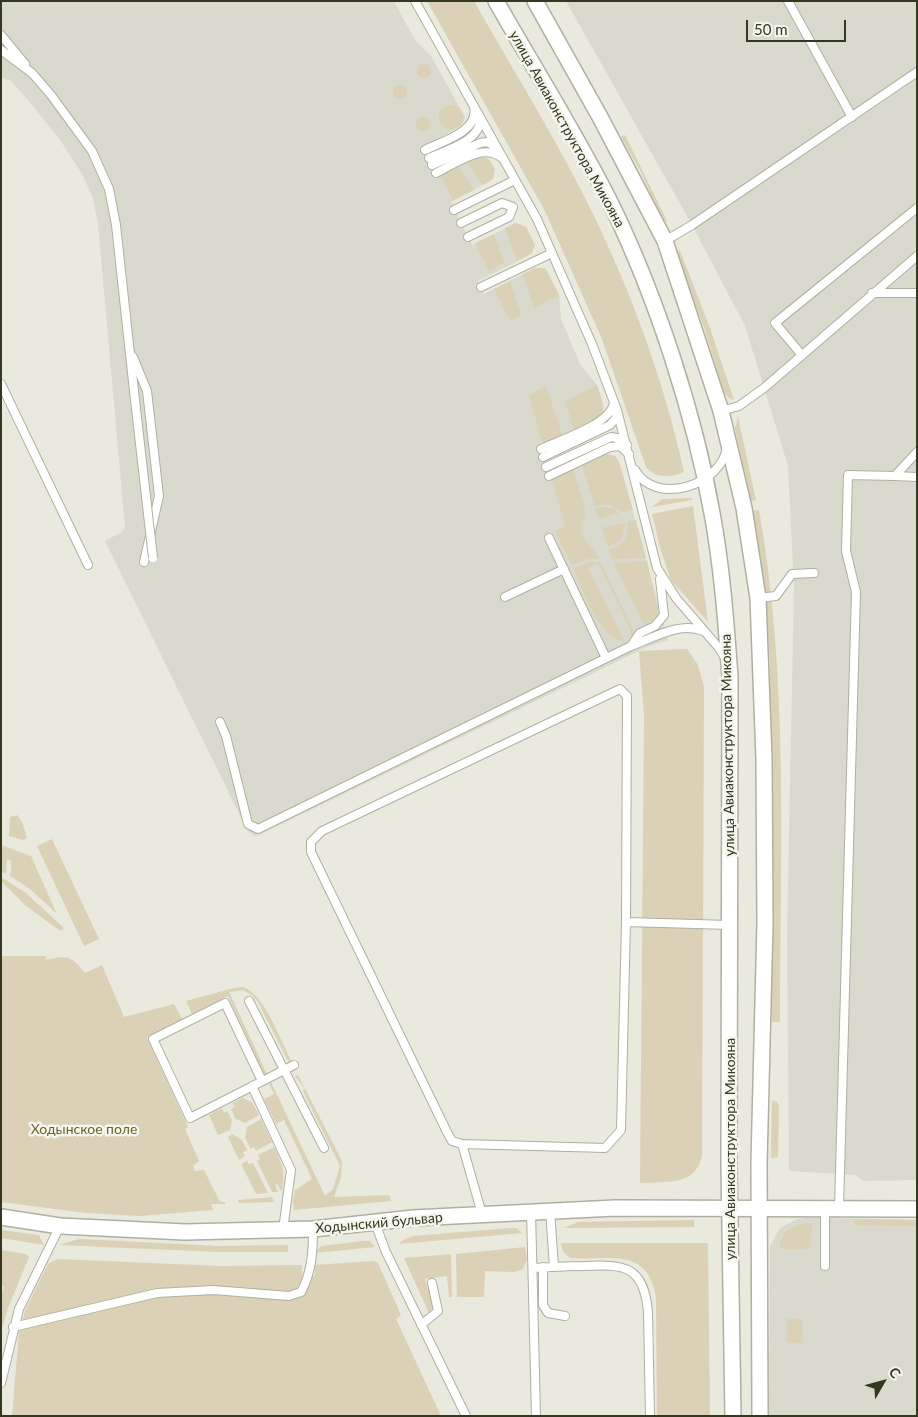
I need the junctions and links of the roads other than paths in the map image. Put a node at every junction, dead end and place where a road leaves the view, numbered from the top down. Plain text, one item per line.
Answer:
1 (415, 1) edge
2 (496, 1) edge
3 (535, 1) edge
4 (788, 1) edge
5 (1, 35) edge
6 (1, 50) edge
7 (917, 72) edge
8 (32, 73) junction
9 (472, 102) junction
10 (478, 113) junction
11 (852, 117) junction
12 (425, 150) dead end
13 (501, 153) junction
14 (507, 164) junction
15 (436, 173) dead end
16 (515, 180) junction
17 (526, 200) junction
18 (513, 207) junction
19 (916, 209) edge
20 (454, 210) dead end
21 (461, 223) dead end
22 (468, 237) dead end
23 (665, 241) junction
24 (552, 252) junction
25 (917, 256) edge
26 (481, 288) dead end
27 (872, 293) junction
28 (917, 293) edge
29 (129, 346) junction
30 (801, 354) junction
31 (1, 384) edge
32 (614, 400) junction
33 (617, 410) junction
34 (721, 411) junction
35 (727, 434) junction
36 (627, 445) junction
37 (917, 452) edge
38 (630, 457) junction
39 (633, 466) junction
40 (546, 467) dead end
41 (548, 476) dead end
42 (895, 476) junction
43 (917, 477) edge
44 (705, 478) junction
45 (548, 538) dead end
46 (153, 558) dead end
47 (144, 562) dead end
48 (88, 565) dead end
49 (657, 568) junction
50 (564, 569) junction
51 (814, 573) dead end
52 (505, 598) dead end
53 (758, 598) junction
54 (708, 635) junction
55 (631, 646) junction
56 (606, 658) junction
57 (730, 677) junction
58 (220, 722) dead end
59 (626, 922) junction
60 (730, 925) junction
61 (249, 1001) dead end
62 (294, 1065) dead end
63 (284, 1070) junction
64 (262, 1082) junction
65 (252, 1086) junction
66 (462, 1144) junction
67 (324, 1148) dead end
68 (730, 1208) junction
69 (758, 1208) junction
70 (832, 1208) junction
71 (917, 1209) edge
72 (550, 1210) junction
73 (531, 1211) junction
74 (482, 1214) junction
75 (1, 1217) edge
76 (375, 1223) junction
77 (60, 1226) junction
78 (312, 1229) junction
79 (283, 1230) junction
80 (825, 1266) dead end
81 (543, 1267) junction
82 (554, 1267) junction
83 (534, 1268) junction
84 (432, 1283) dead end
85 (565, 1316) dead end
86 (421, 1325) junction
87 (13, 1327) junction
88 (1, 1383) edge
89 (466, 1416) edge
90 (536, 1416) edge
91 (650, 1416) edge
92 (733, 1416) edge
93 (760, 1416) edge

1 - 9 lane
2 - 44 street, улица Авиаконструктора Микояна
3 - 23 street, улица Авиаконструктора Микояна
4 - 11 lane
5 - 8 lane
6 - 8 lane
7 - 11 lane
8 - 29 lane
9 - 10 lane
9 - 12 lane
10 - 13 lane
10 - 13 lane
11 - 23 lane
13 - 14 lane
14 - 15 lane
14 - 16 lane
16 - 17 lane
16 - 20 lane
17 - 18 lane
17 - 24 lane
18 - 21 lane
18 - 22 lane
19 - 30 lane
23 - 34 street, улица Авиаконструктора Микояна
24 - 26 lane
24 - 32 lane
25 - 27 lane
27 - 28 lane
27 - 30 lane
29 - 46 lane, bridge
29 - 47 lane
30 - 34 lane
31 - 48 lane
32 - 33 lane
32 - 33 lane
33 - 36 lane
34 - 35 street, улица Авиаконструктора Микояна
35 - 44 lane
35 - 53 street, улица Авиаконструктора Микояна
36 - 38 lane
36 - 40 lane
37 - 42 lane
38 - 39 lane
38 - 41 lane
39 - 44 lane
39 - 49 lane
42 - 43 lane
42 - 70 lane
44 - 57 street, улица Авиаконструктора Микояна
45 - 50 lane
49 - 54 lane
49 - 55 lane
50 - 52 lane
50 - 56 lane
51 - 53 lane
53 - 69 street, улица Авиаконструктора Микояна
54 - 55 lane
54 - 57 lane
55 - 56 lane
56 - 58 lane
57 - 60 street, улица Авиаконструктора Микояна
59 - 60 lane
59 - 66 lane
59 - 66 lane
60 - 68 street, улица Авиаконструктора Микояна
61 - 63 lane
62 - 63 lane
63 - 64 lane
63 - 67 lane
64 - 65 lane
64 - 65 lane
65 - 79 lane
66 - 74 lane
68 - 69 street, Ходынский бульвар
68 - 72 street, Ходынский бульвар
68 - 92 street, улица Авиаконструктора Микояна
69 - 70 street, Ходынский бульвар
69 - 93 street, улица Авиаконструктора Микояна
70 - 71 street, Ходынский бульвар
70 - 80 lane
72 - 73 street, Ходынский бульвар
72 - 82 lane
73 - 74 street, Ходынский бульвар
73 - 83 lane
74 - 76 street, Ходынский бульвар
75 - 77 street, Ходынский бульвар
76 - 78 street, Ходынский бульвар
76 - 86 lane
77 - 79 street, Ходынский бульвар
77 - 87 lane
78 - 79 street, Ходынский бульвар
78 - 87 lane
81 - 82 lane
81 - 83 lane
81 - 85 lane
82 - 91 lane
83 - 90 lane
84 - 86 lane
86 - 89 lane
87 - 88 lane

